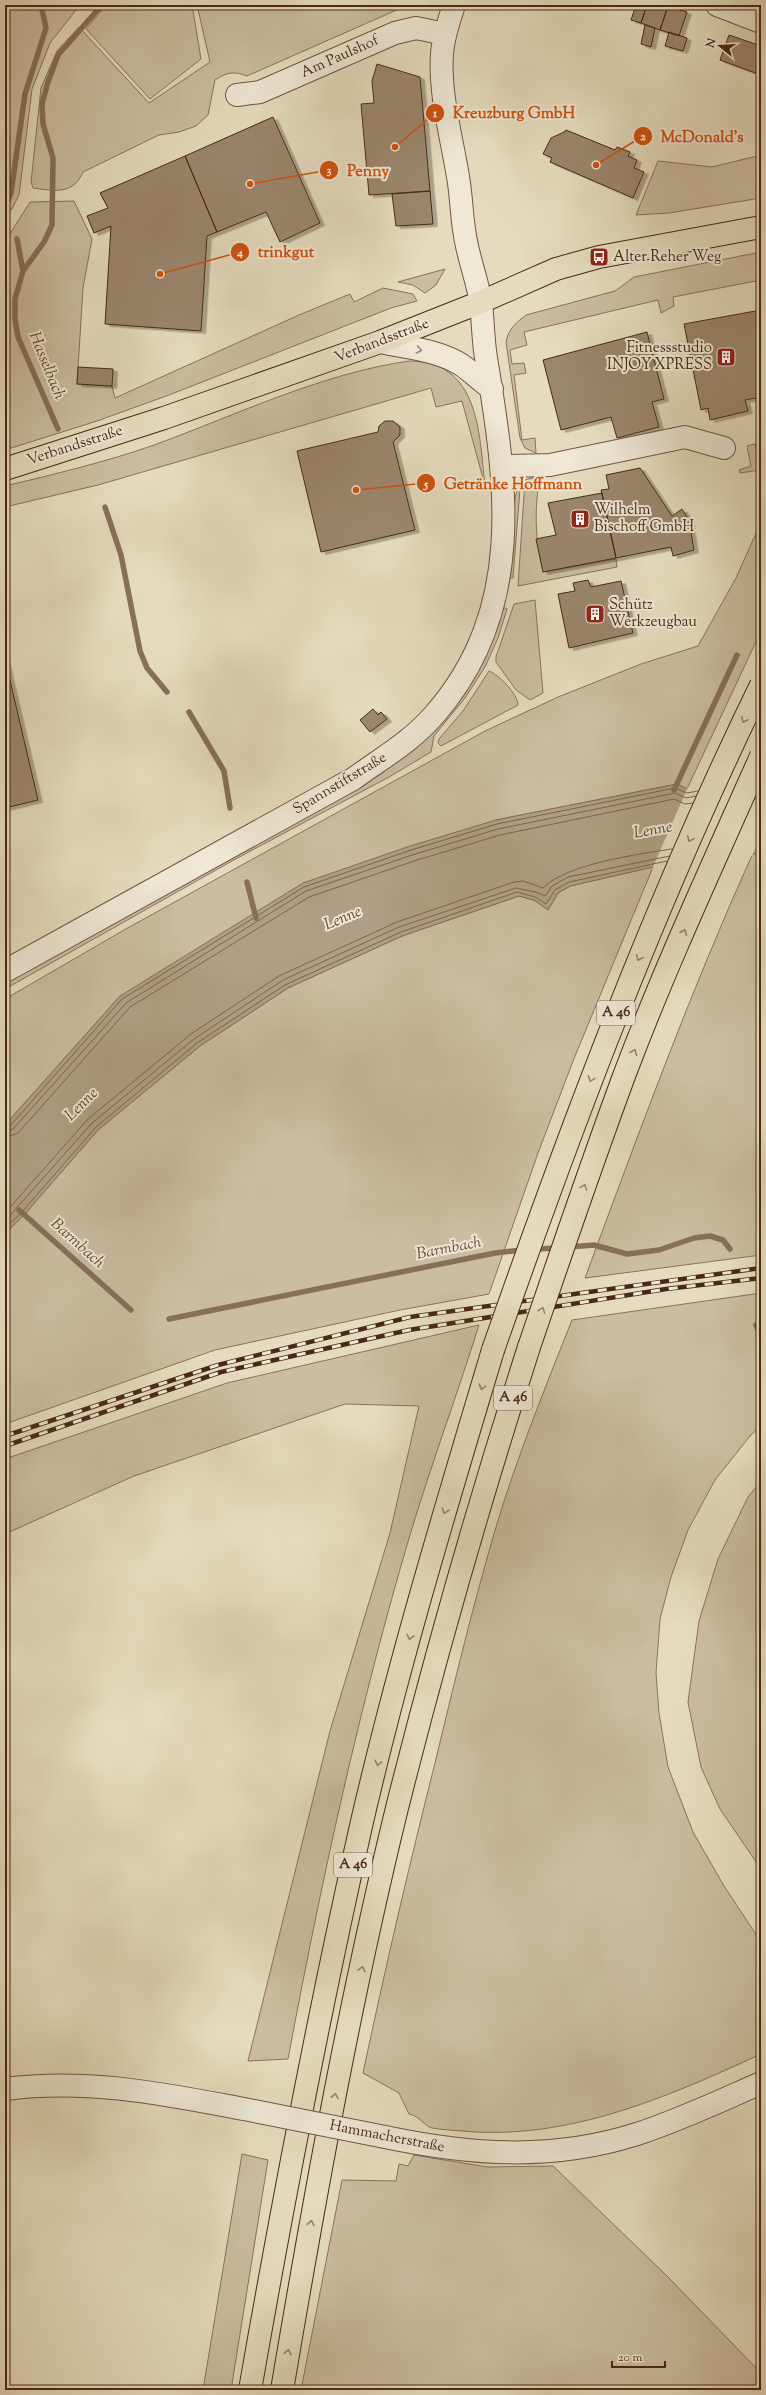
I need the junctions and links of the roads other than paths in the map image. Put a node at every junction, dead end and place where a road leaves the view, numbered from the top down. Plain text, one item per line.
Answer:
1 (465, 5) edge
2 (717, 5) edge
3 (449, 22) edge
4 (761, 22) edge
5 (236, 95) dead end
6 (761, 228) edge
7 (481, 302) junction
8 (380, 342) junction
9 (492, 389) junction
10 (724, 448) dead end
11 (503, 466) junction
12 (5, 469) edge
13 (761, 685) edge
14 (761, 756) edge
15 (5, 971) edge
16 (761, 2083) edge
17 (5, 2089) edge
18 (250, 2390) edge
19 (282, 2390) edge

1 - 3 street
2 - 4 street
3 - 5 street, Am Paulshof
3 - 7 street
6 - 7 main road, Verbandsstraße
7 - 8 main road, Verbandsstraße
7 - 9 street, Spannstiftstraße
8 -> 9 street
8 - 12 main road, Verbandsstraße
9 - 11 street, Spannstiftstraße
10 - 11 street
11 - 15 street, Spannstiftstraße
13 -> 18 main road, A 46, bridge
19 -> 14 main road, A 46, bridge
16 - 17 street, Hammacherstraße, bridge

